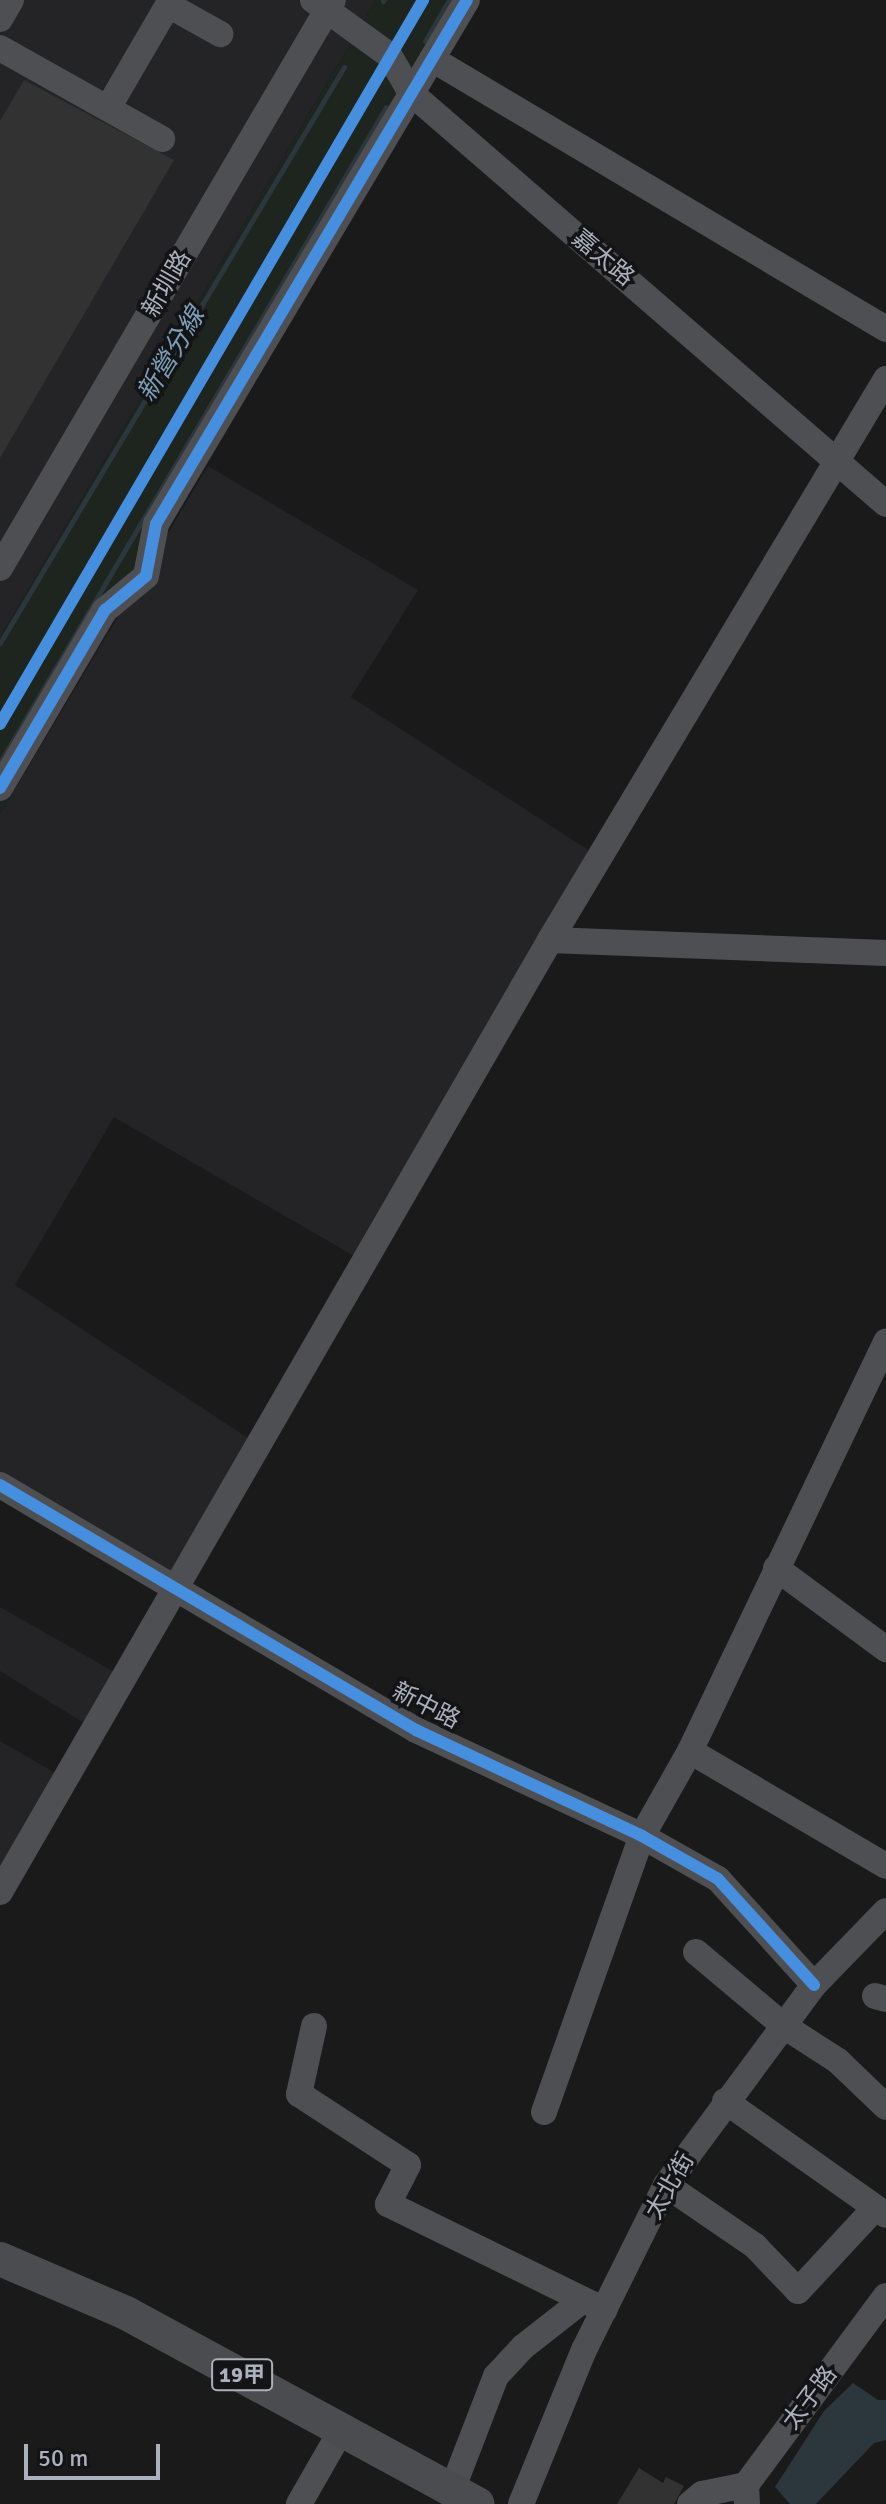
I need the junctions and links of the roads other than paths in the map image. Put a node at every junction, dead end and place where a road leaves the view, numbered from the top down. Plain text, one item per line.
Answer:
1 (11, 0) edge
2 (467, 0) edge
3 (325, 3) edge
4 (0, 19) edge
5 (220, 34) dead end
6 (0, 48) edge
7 (432, 59) junction
8 (411, 93) junction
9 (108, 108) junction
10 (162, 139) dead end
11 (886, 329) edge
12 (886, 379) edge
13 (838, 458) junction
14 (886, 504) edge
15 (0, 568) edge
16 (0, 788) edge
17 (550, 940) junction
18 (886, 953) edge
19 (886, 1341) edge
20 (875, 1388) edge
21 (0, 1485) edge
22 (776, 1568) junction
23 (178, 1586) junction
24 (886, 1649) edge
25 (690, 1751) junction
26 (642, 1836) junction
27 (886, 1866) edge
28 (0, 1892) edge
29 (886, 1911) edge
30 (696, 1952) dead end
31 (814, 1985) junction
32 (314, 2026) dead end
33 (784, 2026) junction
34 (725, 2101) junction
35 (886, 2107) edge
36 (544, 2112) dead end
37 (666, 2185) junction
38 (880, 2211) edge
39 (0, 2259) edge
40 (886, 2296) edge
41 (594, 2305) junction
42 (342, 2429) junction
43 (746, 2494) edge
44 (465, 2497) edge
45 (299, 2504) edge
46 (521, 2504) edge
47 (690, 2504) edge

1 - 4 street
2 - 7 street
3 - 8 street, 嘉太路
3 - 15 street, 新圳路
5 - 9 street
6 - 9 street
7 - 8 street
7 - 11 street
8 - 13 street, 嘉太路
8 - 16 street
9 - 10 street
12 - 13 street
13 - 14 street, 嘉太路
13 - 17 street
17 - 18 street
17 - 23 street
19 - 20 street
20 - 22 street
21 - 23 street, 新中路
22 - 24 street
22 - 25 street
23 - 26 street, 新中路
23 - 28 street
25 - 26 street
25 - 27 street
26 - 31 street, 新中路
26 - 36 street
29 - 31 street, 太北街
30 - 33 street
31 - 33 street, 太北街
32 - 41 street
33 - 34 street, 太北街
33 - 35 street
34 - 37 street, 太北街
34 - 38 street
37 - 38 street
37 - 41 street, 太北街
39 - 42 main road, 19甲
40 - 43 street, 太子路
41 - 44 street
41 - 46 street, 太北街
42 - 44 main road, 19甲
42 - 45 street
43 - 47 street

